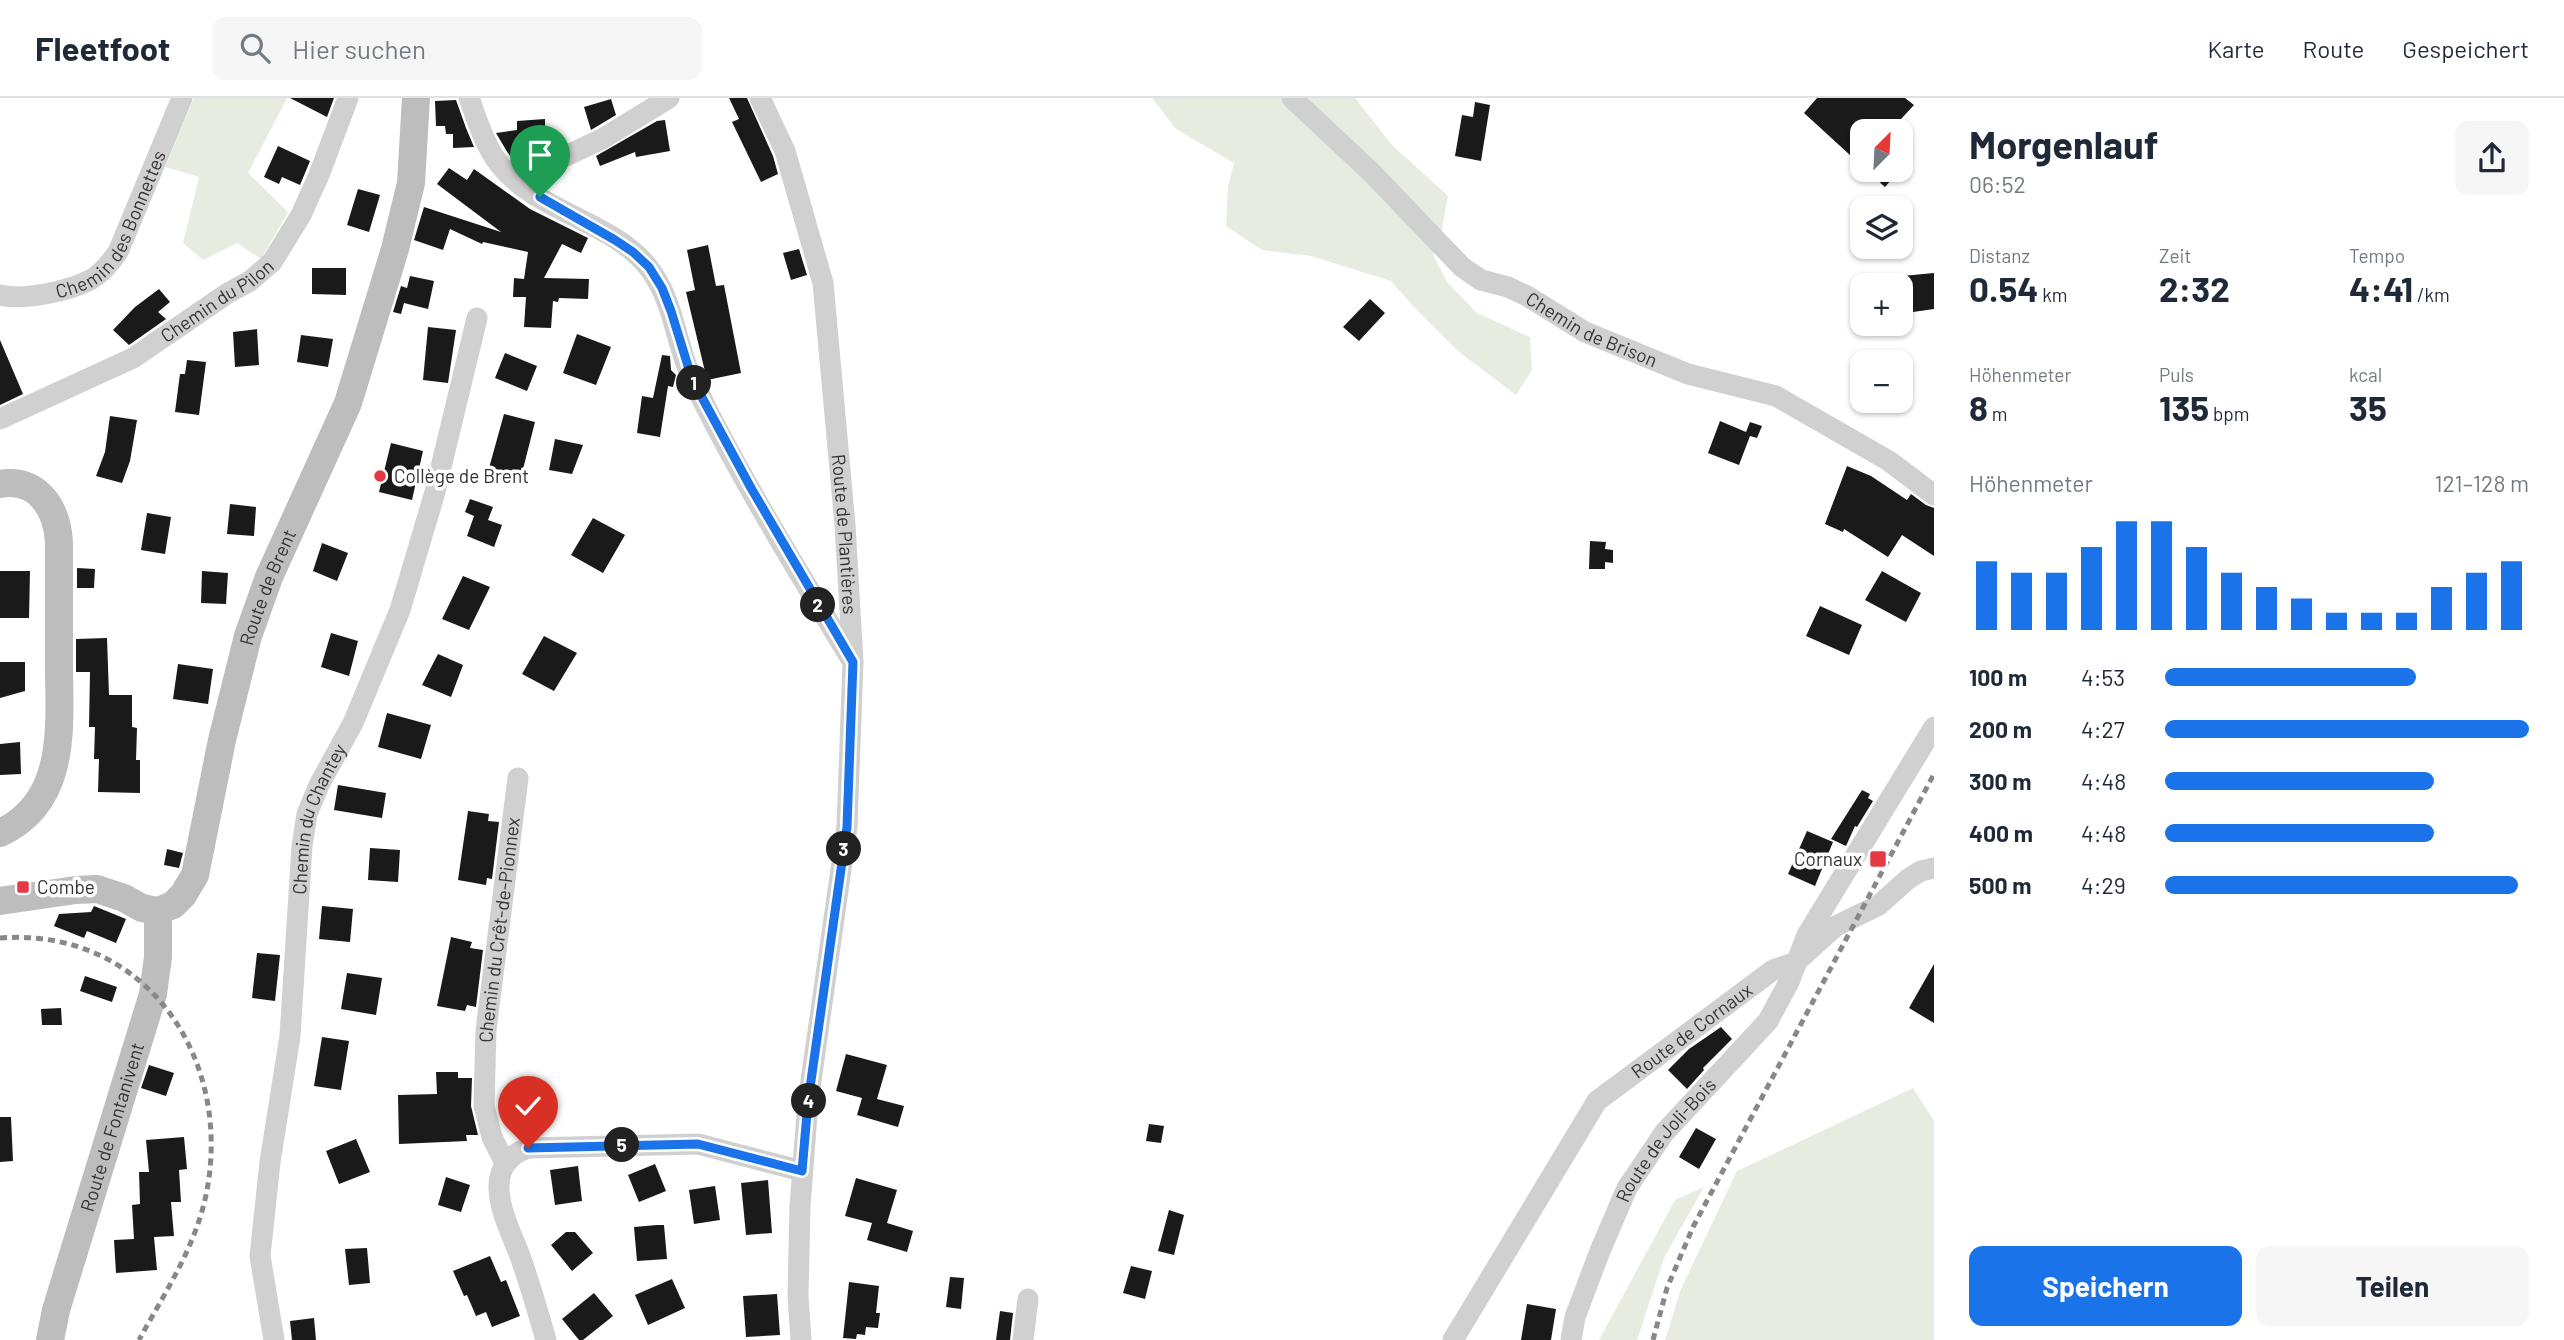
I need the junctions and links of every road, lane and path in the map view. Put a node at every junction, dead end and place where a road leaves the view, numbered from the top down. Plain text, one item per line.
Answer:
1 (182, 98) edge
2 (348, 98) edge
3 (416, 98) edge
4 (469, 98) edge
5 (669, 98) edge
6 (760, 98) edge
7 (1292, 98) edge
8 (515, 180) junction
9 (0, 295) edge
10 (477, 318) dead end
11 (0, 419) edge
12 (0, 484) edge
13 (1934, 495) edge
14 (853, 662) junction
15 (1934, 727) edge
16 (518, 778) dead end
17 (0, 833) edge
18 (1934, 868) edge
19 (0, 901) edge
20 (158, 911) junction
21 (1796, 962) junction
22 (505, 1163) junction
23 (802, 1171) junction
24 (1028, 1299) dead end
25 (50, 1340) edge
26 (274, 1340) edge
27 (546, 1340) edge
28 (801, 1340) edge
29 (1023, 1340) edge
30 (1453, 1340) edge
31 (1571, 1340) edge

1 - 9 street, Chemin des Bonnettes
2 - 11 street, Chemin du Pilon
3 - 20 main road, Route de Brent
4 - 8 street
5 - 8 street
6 - 14 street, Route de Plantières
7 - 13 street, Chemin de Brison
8 - 14 street
10 - 26 street, Chemin du Chantey
12 - 17 main road
14 - 23 street, Route de Plantières
15 - 21 street
16 - 22 street, Chemin du Crêt-de-Pionnex
18 - 21 street
19 - 20 main road
20 - 25 main road, Route de Fontanivent
21 - 30 street, Route de Cornaux
21 - 31 street, Route de Joli-Bois
22 - 23 street
22 - 27 street
23 - 28 street, Route de Plantières
24 - 29 street

